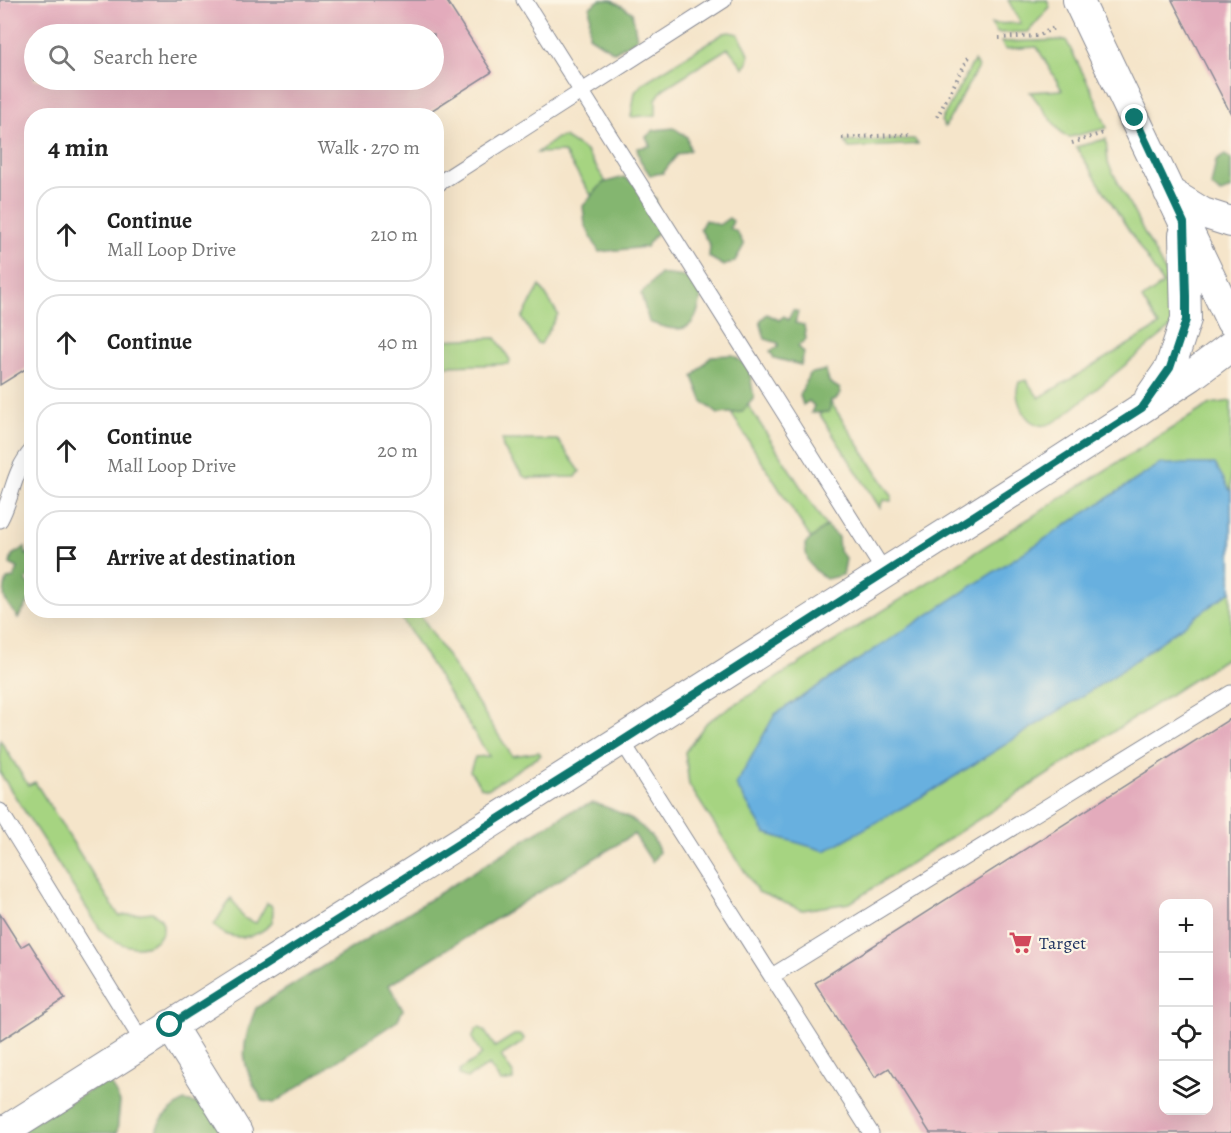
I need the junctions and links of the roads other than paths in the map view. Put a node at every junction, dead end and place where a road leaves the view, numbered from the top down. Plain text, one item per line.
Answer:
1 (524, 0) edge
2 (724, 0) edge
3 (1078, 0) edge
4 (581, 91) junction
5 (444, 180) edge
6 (1169, 192) junction
7 (1231, 222) edge
8 (1184, 223) junction
9 (1231, 321) edge
10 (1231, 346) edge
11 (1142, 408) junction
12 (24, 459) edge
13 (0, 520) edge
14 (885, 573) junction
15 (1231, 693) edge
16 (622, 741) junction
17 (0, 811) edge
18 (772, 976) junction
19 (170, 1025) junction
20 (144, 1044) junction
21 (2, 1133) edge
22 (237, 1133) edge
23 (871, 1133) edge

1 - 4 lane
2 - 4 lane
3 - 6 street
4 - 5 lane
4 - 14 lane
6 - 7 street
6 - 8 street
8 - 9 street
8 - 11 street
10 - 11 street
11 - 14 street
12 - 13 lane
14 - 16 street
15 - 18 lane
16 - 18 lane
16 - 19 street
17 - 20 lane
18 - 23 lane
19 - 20 street
19 - 22 street
20 - 21 street

